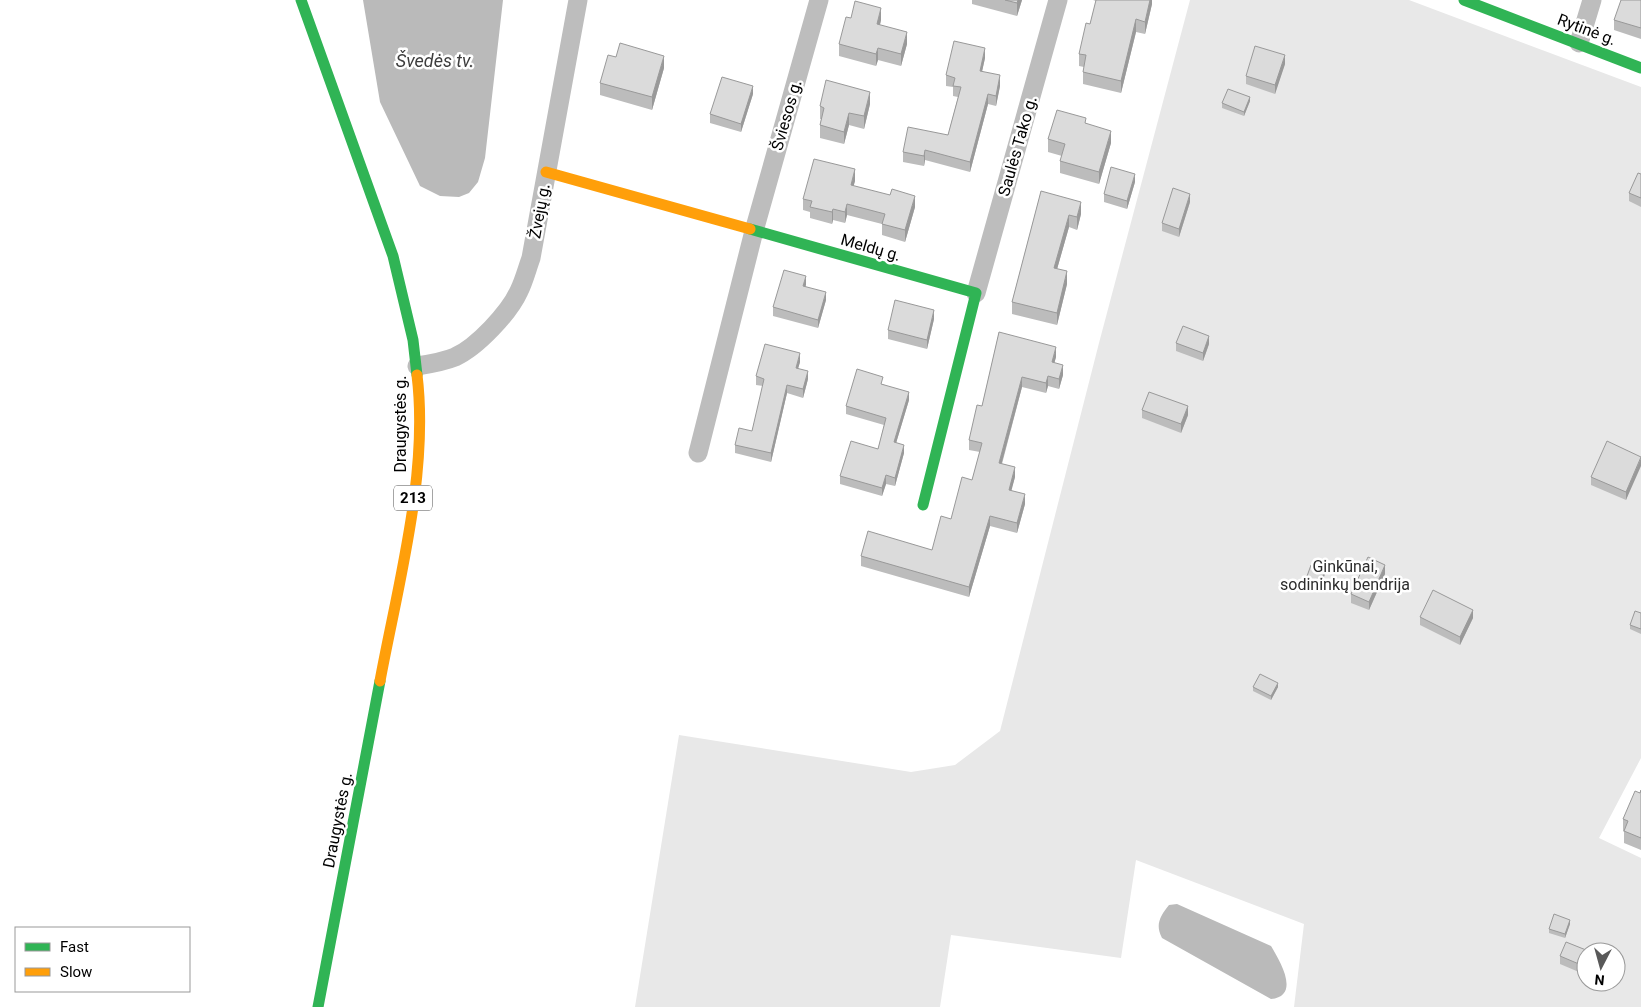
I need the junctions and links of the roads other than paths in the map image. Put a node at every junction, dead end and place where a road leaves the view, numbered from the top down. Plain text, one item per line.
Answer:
1 (301, 0) edge
2 (578, 0) edge
3 (819, 0) edge
4 (1058, 0) edge
5 (1464, 0) edge
6 (1592, 0) edge
7 (1580, 43) junction
8 (1641, 68) edge
9 (546, 172) junction
10 (754, 231) junction
11 (976, 293) junction
12 (417, 366) junction
13 (698, 453) dead end
14 (923, 505) dead end
15 (318, 1007) edge

1 - 12 main road, Draugystės g. / 213
2 - 9 street, Žvejų g.
3 - 10 street, Šviesos g.
4 - 11 street, Saulės Tako g.
5 - 7 main road, Rytinė g.
6 - 7 street
7 - 8 main road, Rytinė g.
9 - 10 main road, Meldų g.
9 - 12 street, Žvejų g.
10 - 11 main road, Meldų g.
10 - 13 street, Šviesos g.
11 - 14 main road
12 - 15 main road, Draugystės g. / 213

